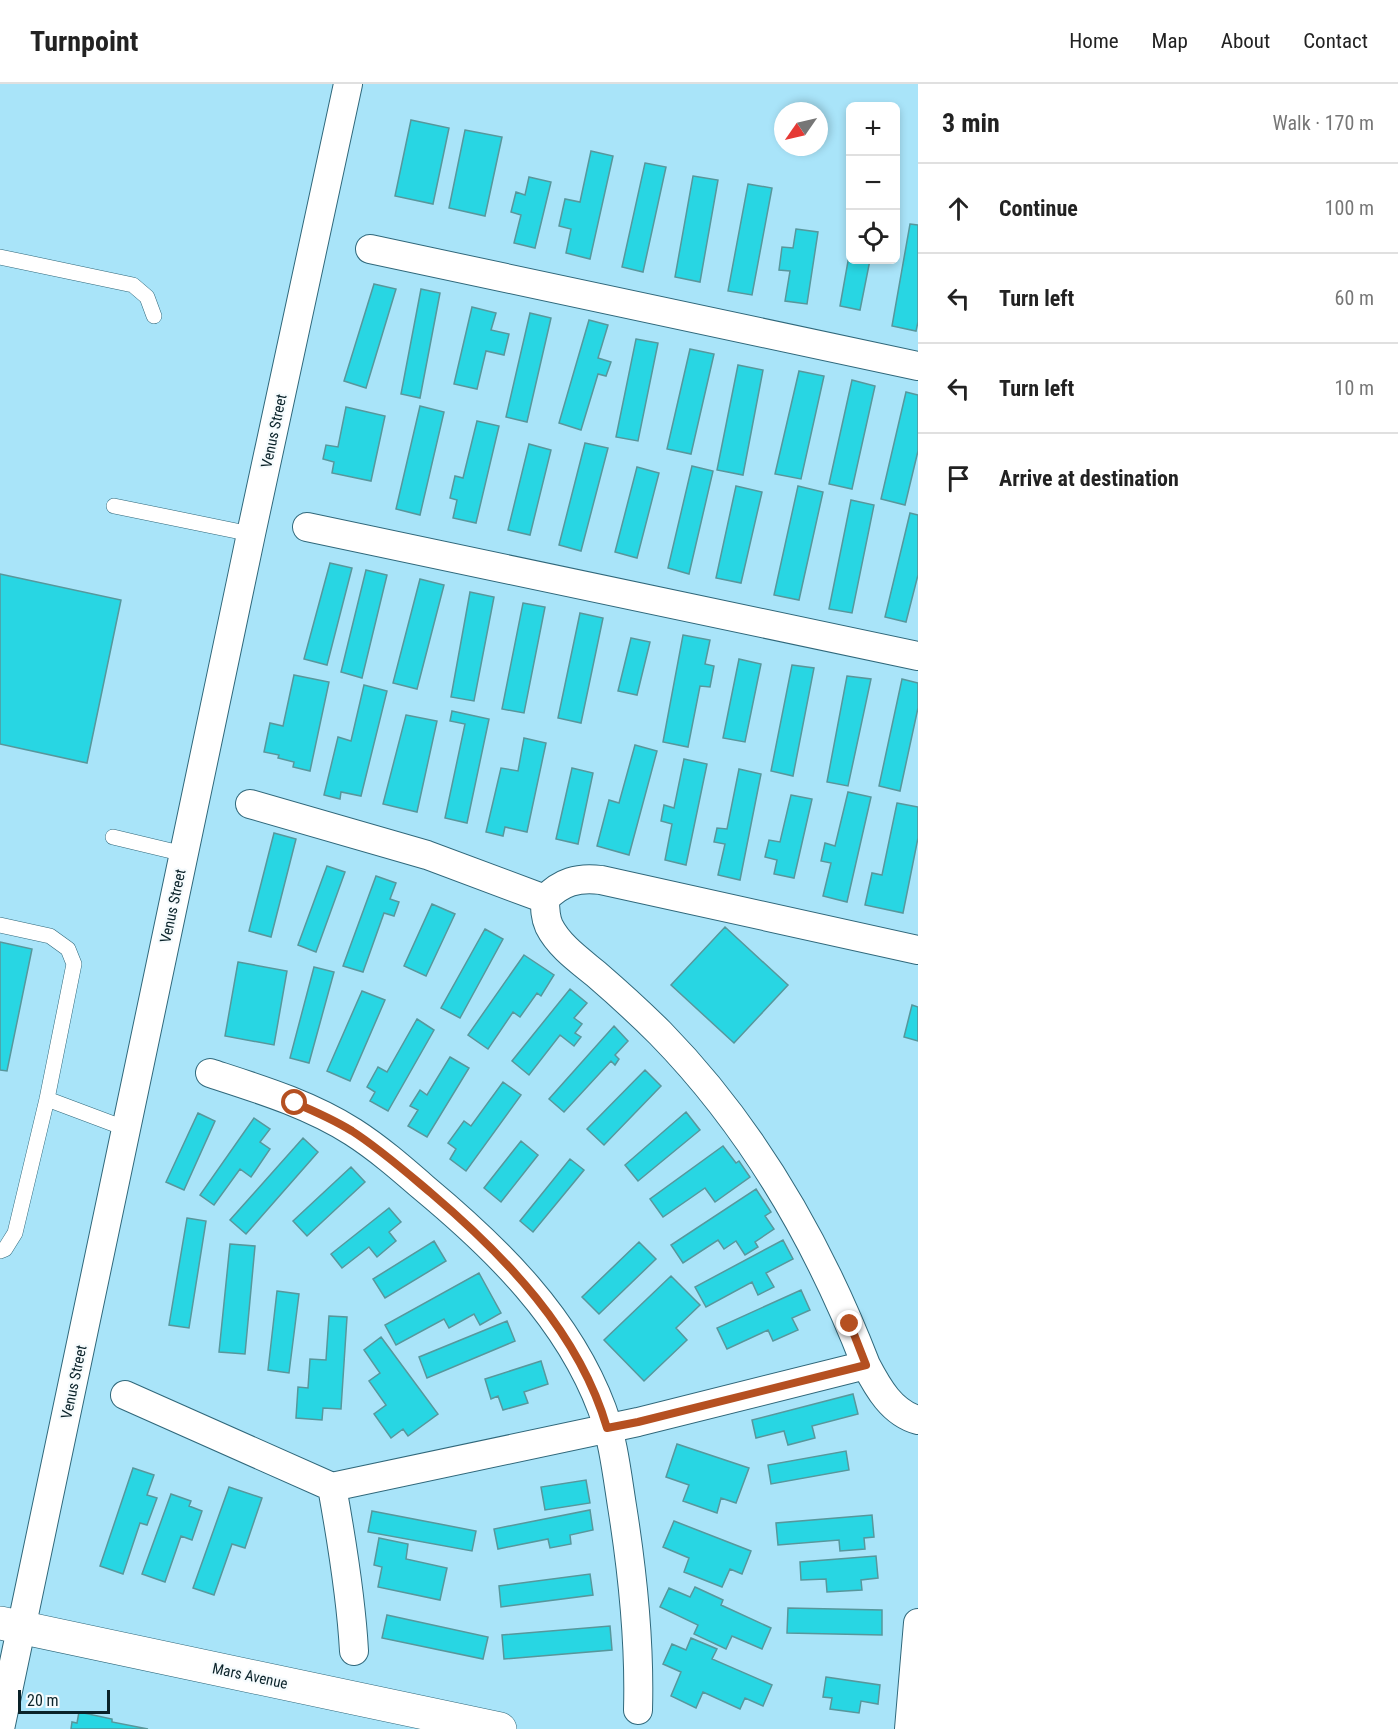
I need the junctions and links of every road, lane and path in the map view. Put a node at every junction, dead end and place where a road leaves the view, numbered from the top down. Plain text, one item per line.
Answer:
1 (348, 84) edge
2 (370, 249) dead end
3 (0, 257) edge
4 (154, 316) dead end
5 (918, 366) edge
6 (114, 506) dead end
7 (306, 527) dead end
8 (251, 534) junction
9 (918, 656) edge
10 (250, 804) dead end
11 (113, 837) dead end
12 (184, 854) junction
13 (545, 899) junction
14 (0, 925) edge
15 (918, 950) edge
16 (210, 1073) dead end
17 (46, 1099) junction
18 (127, 1129) junction
19 (0, 1251) edge
20 (866, 1365) junction
21 (125, 1395) dead end
22 (918, 1420) edge
23 (607, 1428) junction
24 (332, 1487) junction
25 (918, 1623) edge
26 (11, 1625) edge
27 (354, 1651) dead end
28 (638, 1710) dead end
29 (0, 1729) edge
30 (500, 1729) edge
31 (909, 1729) edge

1 - 8 street, Venus Street
2 - 5 street
3 - 4 lane
6 - 8 lane
7 - 9 street
8 - 12 street, Venus Street
10 - 13 street
11 - 12 lane
12 - 18 street, Venus Street
13 - 15 street
13 - 20 street
14 - 17 lane
16 - 23 street
17 - 18 lane
17 - 19 lane
18 - 26 street, Venus Street
20 - 22 street
20 - 23 street
21 - 24 street
23 - 24 street
23 - 28 street
24 - 27 street
25 - 31 street
26 - 29 street, Venus Street
26 - 30 street, Mars Avenue

